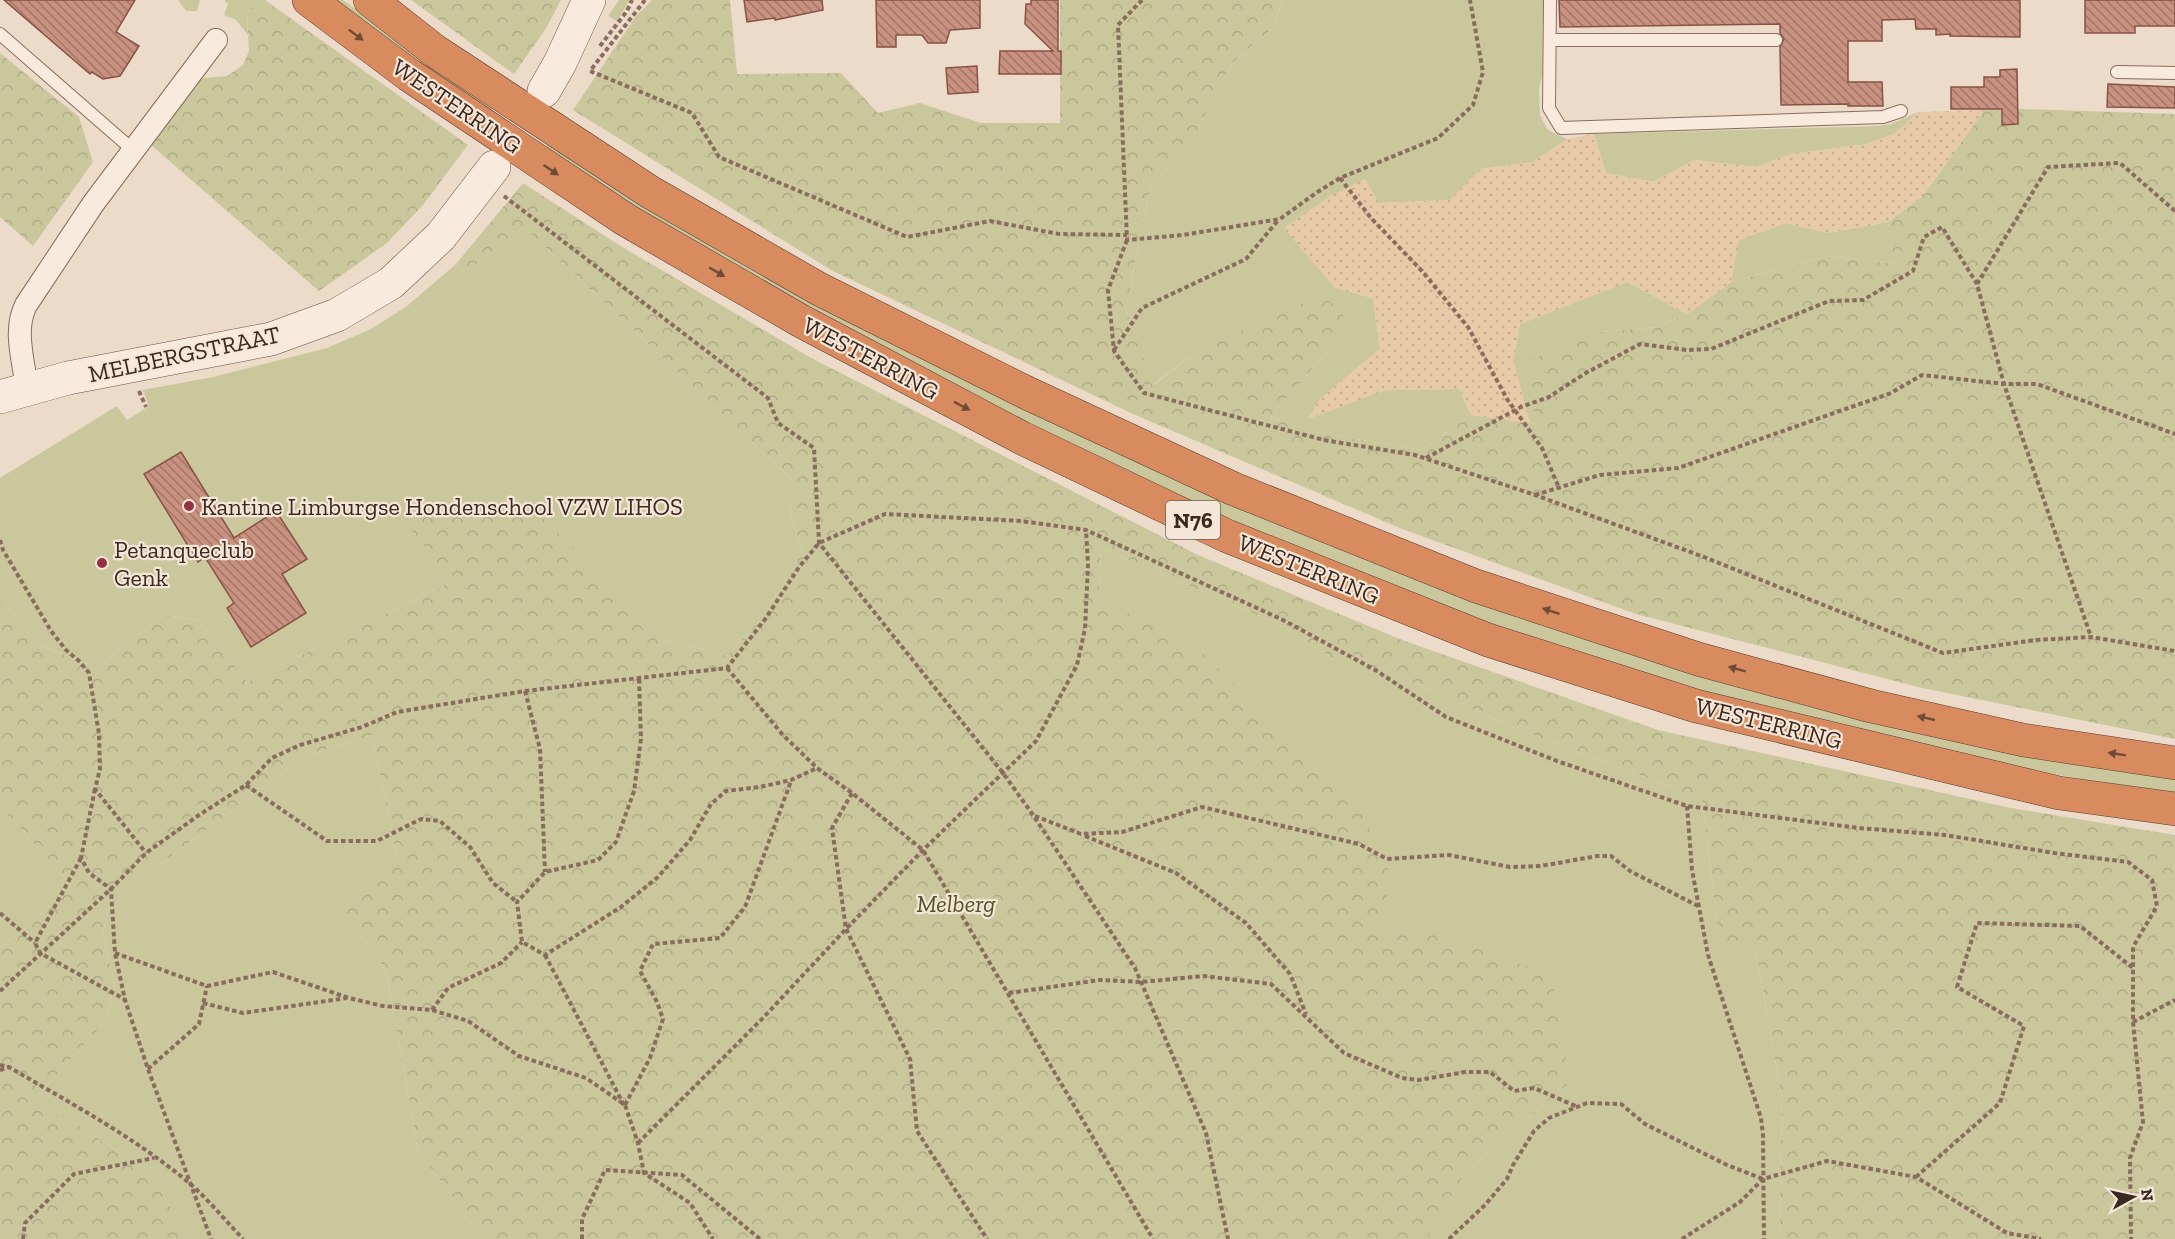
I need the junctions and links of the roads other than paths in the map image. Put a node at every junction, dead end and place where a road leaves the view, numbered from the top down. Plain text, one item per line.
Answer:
1 (309, 0) edge
2 (370, 0) edge
3 (589, 0) edge
4 (608, 0) edge
5 (1550, 0) edge
6 (0, 34) edge
7 (216, 40) dead end
8 (1550, 40) junction
9 (1776, 40) dead end
10 (560, 63) junction
11 (2117, 72) dead end
12 (2175, 73) edge
13 (543, 91) dead end
14 (1901, 111) dead end
15 (133, 150) junction
16 (499, 182) road end
17 (14, 393) edge
18 (2175, 763) edge
19 (2175, 809) edge

1 -> 19 highway, WESTERRING / N76
18 -> 2 highway, WESTERRING / N76
3 - 10 street
4 - 10 street
5 - 8 lane
6 - 15 lane
7 - 15 street, MELBERGSTRAAT
8 - 9 lane
8 - 14 lane
10 - 13 street
11 - 12 lane
15 - 17 street, MELBERGSTRAAT
16 - 17 street, MELBERGSTRAAT

